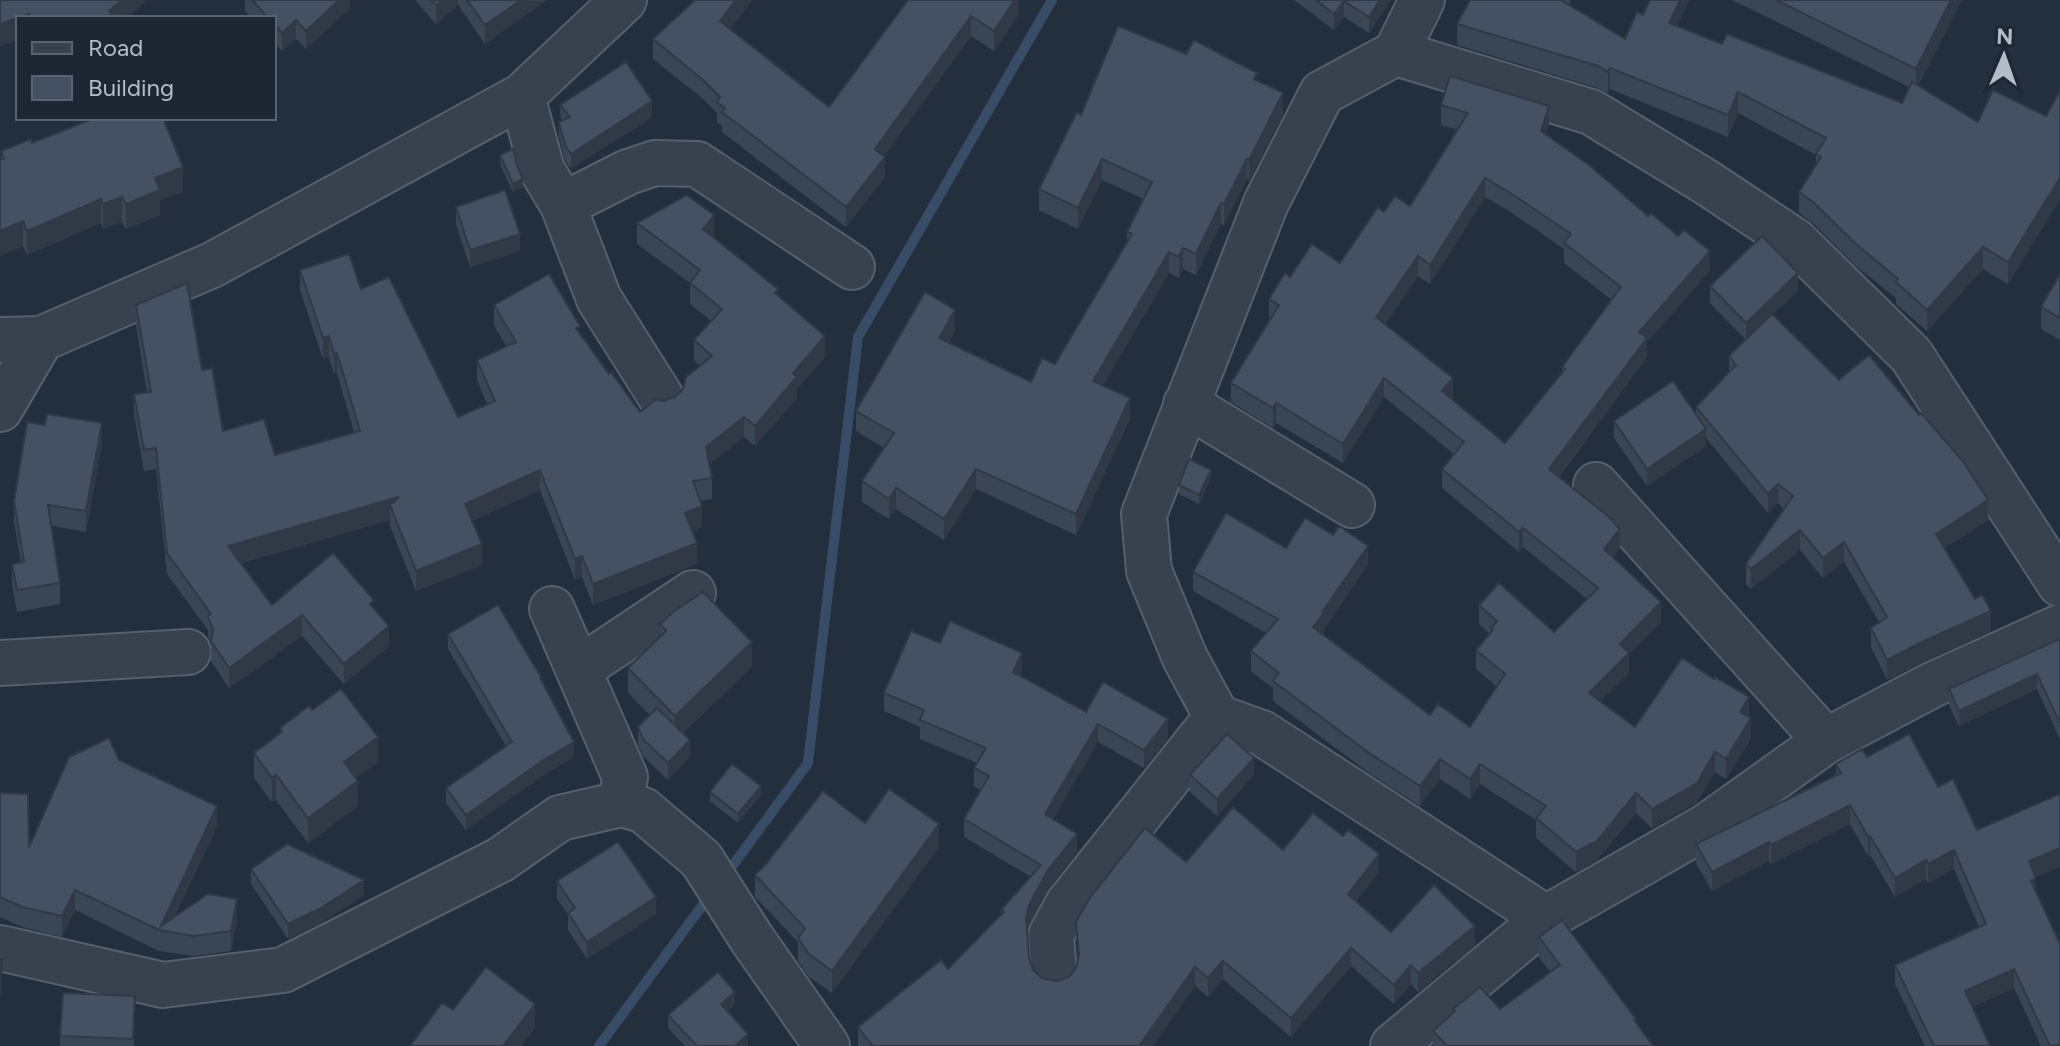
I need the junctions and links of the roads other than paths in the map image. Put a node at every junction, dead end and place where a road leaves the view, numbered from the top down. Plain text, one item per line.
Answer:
1 (624, 0) edge
2 (1422, 0) edge
3 (1396, 53) junction
4 (522, 96) junction
5 (563, 205) junction
6 (852, 267) dead end
7 (20, 339) edge
8 (661, 397) edge
9 (1186, 404) junction
10 (0, 409) edge
11 (1596, 485) dead end
12 (1352, 505) dead end
13 (2060, 584) edge
14 (693, 593) dead end
15 (552, 609) dead end
16 (2060, 627) edge
17 (188, 652) dead end
18 (0, 663) edge
19 (579, 669) junction
20 (1217, 717) junction
21 (1826, 741) junction
22 (621, 804) junction
23 (1546, 918) junction
24 (0, 948) edge
25 (1054, 975) dead end
26 (827, 1046) edge
27 (1393, 1046) edge

1 - 4 street
2 - 3 street
3 - 9 street
3 - 13 street
4 - 5 street
4 - 7 street
5 - 6 street
5 - 8 street
7 - 10 street
9 - 12 street
9 - 20 street
11 - 21 street
14 - 19 street
15 - 19 street
16 - 21 street
17 - 18 street
19 - 22 street
20 - 23 street
20 - 25 street
21 - 23 street
22 - 24 street
22 - 26 street
23 - 27 street

